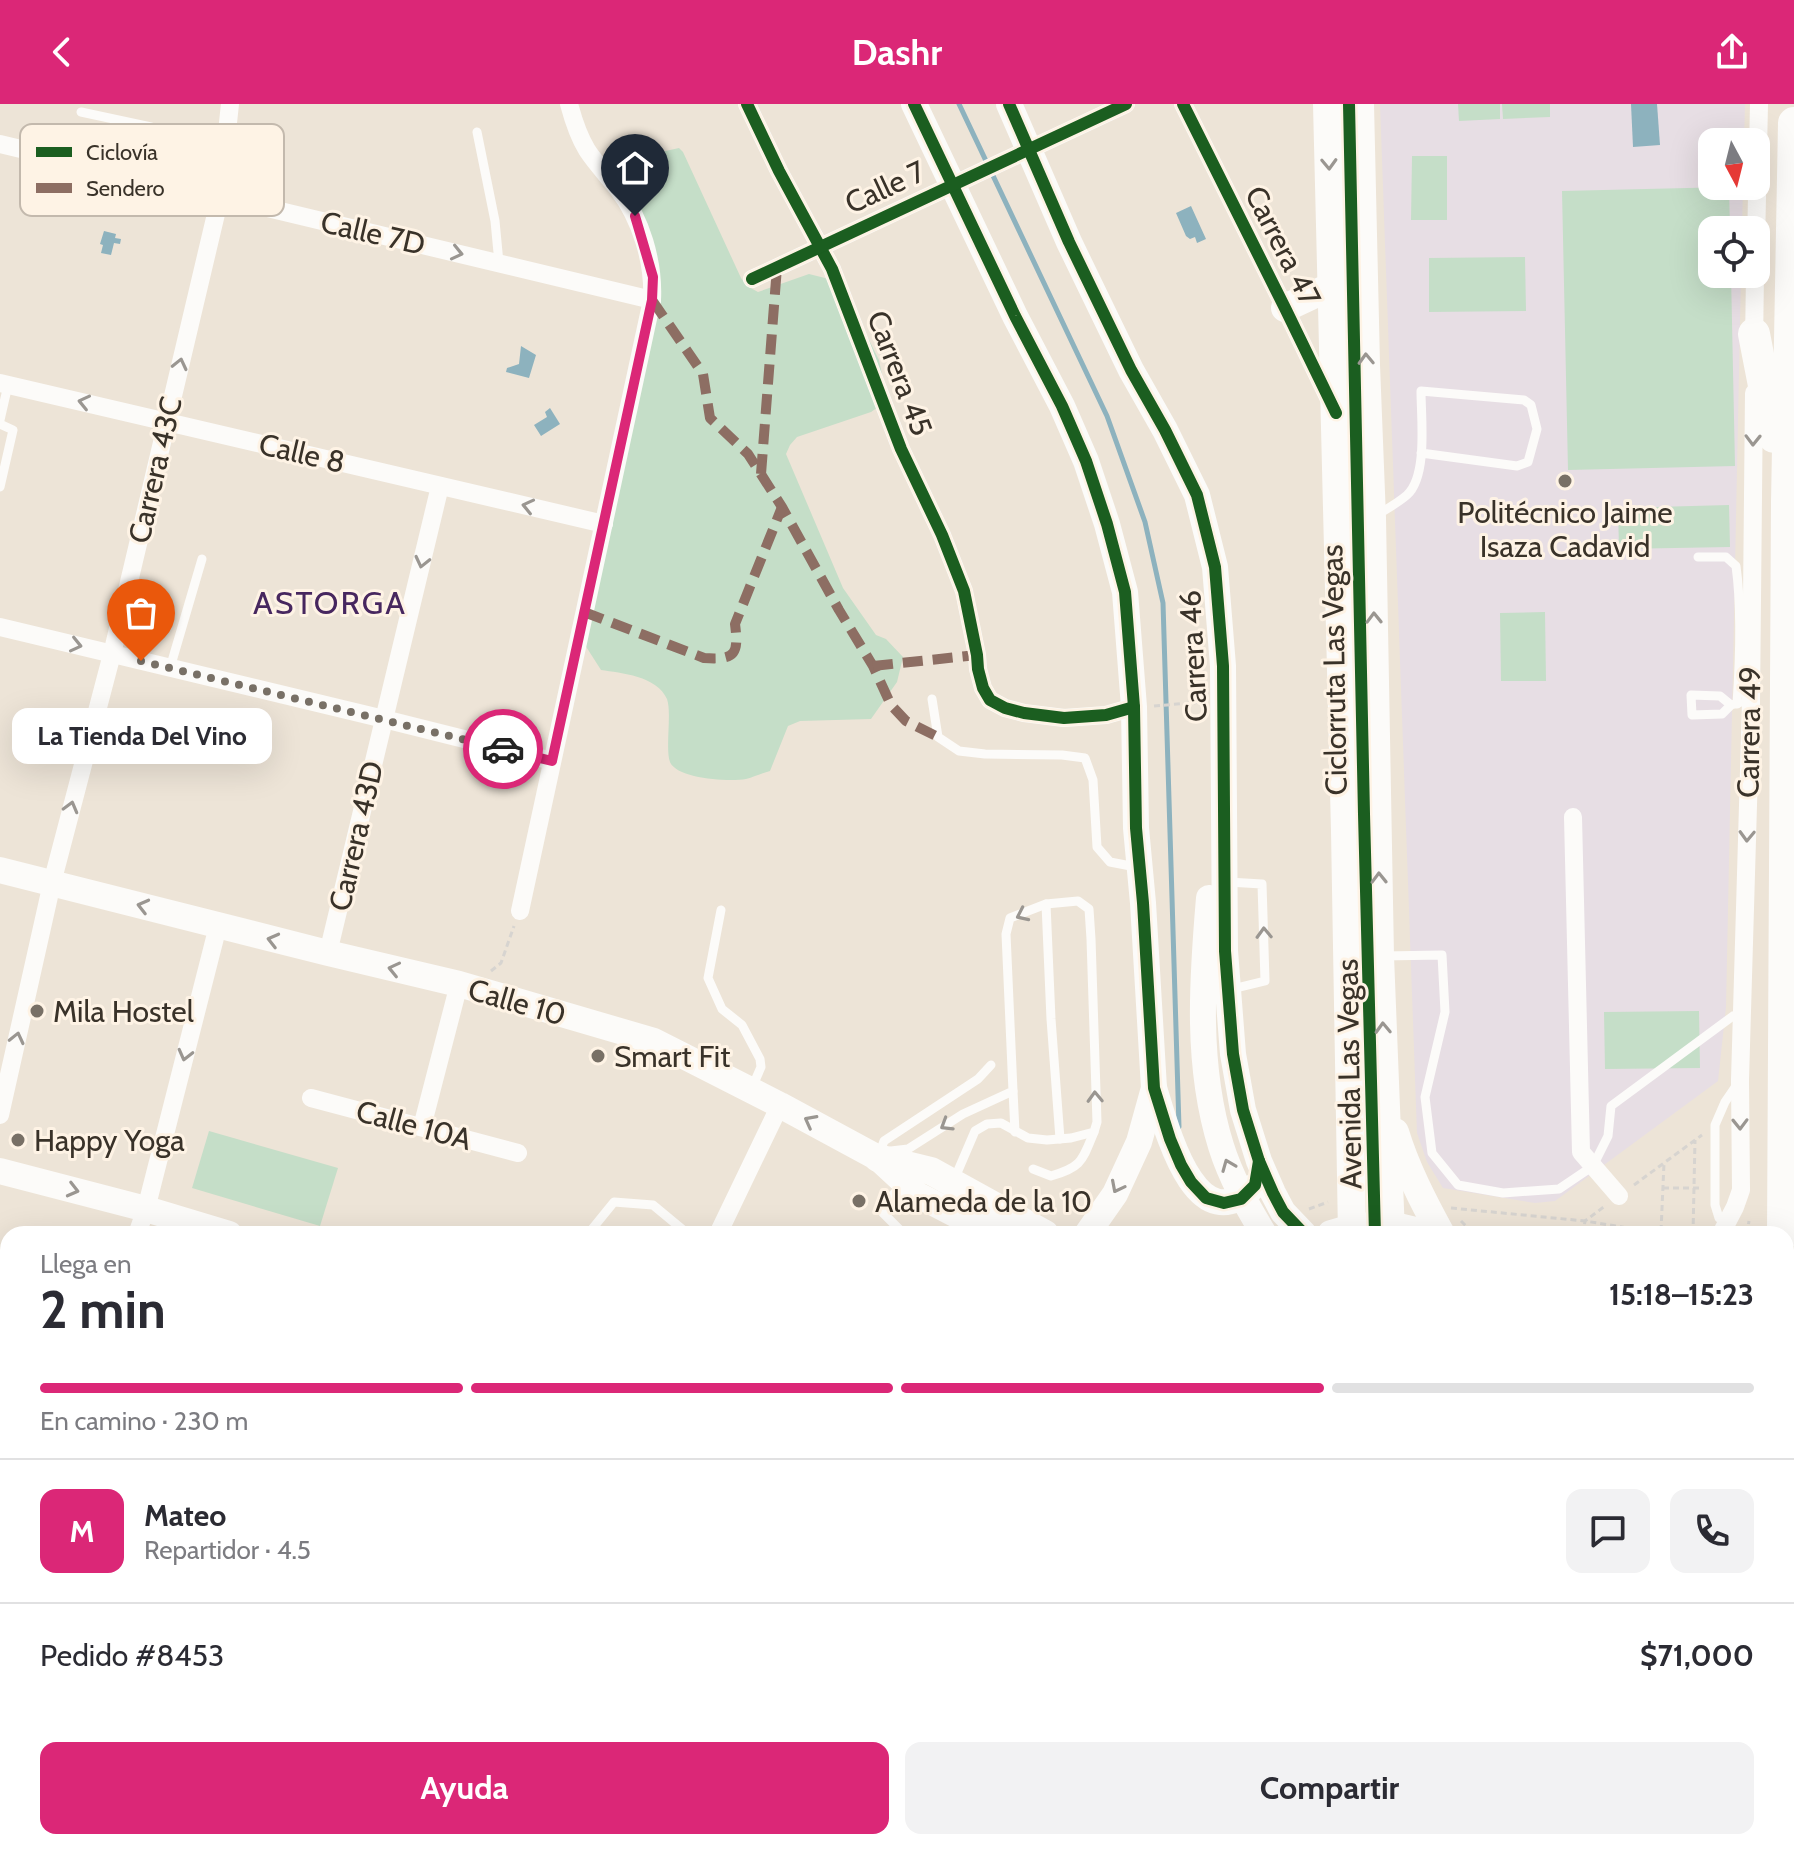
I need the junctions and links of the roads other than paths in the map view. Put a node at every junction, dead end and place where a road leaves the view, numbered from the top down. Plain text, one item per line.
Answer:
1 (230, 104) edge
2 (569, 104) edge
3 (747, 104) edge
4 (914, 104) edge
5 (1009, 104) edge
6 (1126, 104) edge
7 (1183, 104) edge
8 (1327, 104) edge
9 (1360, 104) edge
10 (1759, 104) edge
11 (81, 112) dead end
12 (1794, 123) edge
13 (137, 124) edge
14 (228, 124) edge
15 (477, 132) dead end
16 (0, 144) edge
17 (20, 149) edge
18 (1018, 154) junction
19 (952, 185) junction
20 (284, 212) edge
21 (216, 216) edge
22 (1757, 216) edge
23 (820, 246) junction
24 (499, 263) junction
25 (752, 279) dead end
26 (1332, 286) junction
27 (1755, 288) edge
28 (652, 300) junction
29 (1285, 308) junction
30 (1754, 334) junction
31 (4, 384) edge
32 (1336, 413) junction
33 (0, 422) edge
34 (167, 422) junction
35 (1421, 453) junction
36 (440, 486) junction
37 (0, 487) edge
38 (1787, 502) junction
39 (1372, 518) junction
40 (604, 524) junction
41 (1698, 557) dead end
42 (202, 559) dead end
43 (0, 627) edge
44 (112, 654) junction
45 (170, 668) junction
46 (932, 699) dead end
47 (1739, 704) junction
48 (1143, 707) junction
49 (384, 719) junction
50 (552, 761) junction
51 (1224, 796) junction
52 (1573, 817) dead end
53 (1139, 867) junction
54 (0, 870) edge
55 (1224, 882) junction
56 (52, 883) junction
57 (1046, 904) junction
58 (721, 910) dead end
59 (520, 911) road end
60 (218, 926) junction
61 (328, 953) junction
62 (1380, 956) junction
63 (459, 984) junction
64 (1228, 990) junction
65 (1742, 1014) junction
66 (991, 1065) dead end
67 (1740, 1080) junction
68 (1154, 1088) junction
69 (751, 1090) junction
70 (1013, 1091) junction
71 (311, 1098) dead end
72 (1385, 1100) junction
73 (780, 1105) junction
74 (0, 1115) edge
75 (422, 1127) junction
76 (1015, 1132) junction
77 (1094, 1132) junction
78 (1060, 1139) junction
79 (871, 1152) junction
80 (518, 1153) dead end
81 (1259, 1161) junction
82 (1593, 1166) junction
83 (1033, 1169) dead end
84 (0, 1171) edge
85 (904, 1182) junction
86 (953, 1183) junction
87 (1619, 1196) road end
88 (146, 1209) junction
89 (140, 1226) edge
90 (202, 1226) edge
91 (594, 1226) edge
92 (678, 1226) edge
93 (722, 1226) edge
94 (896, 1226) edge
95 (978, 1226) edge
96 (1031, 1226) edge
97 (1093, 1226) edge
98 (1260, 1226) edge
99 (1296, 1226) edge
100 (1345, 1226) edge
101 (1390, 1226) edge
102 (1437, 1226) edge
103 (1723, 1226) edge
104 (1725, 1226) edge
105 (1783, 1226) edge

1 - 14 street, Carrera 43C
2 - 28 street
3 - 23 street, Carrera 45
4 - 19 street, Carrera 46
5 - 18 street, Carrera 46
6 - 18 street, Calle 7
7 - 29 street, Carrera 47
8 -> 26 main road, Avenida Las Vegas
39 -> 9 main road, Avenida Las Vegas
10 - 22 street
11 - 13 lane
12 - 38 highway
15 - 24 lane
16 - 17 street, Calle 7D
18 - 19 street, Calle 7
18 - 51 street, Carrera 46
19 - 23 street, Calle 7
19 - 48 street, Carrera 46
20 -> 24 street, Calle 7D
34 -> 21 street, Carrera 43C
23 - 25 street, Calle 7
23 - 48 street, Carrera 45
24 - 28 street, Calle 7D
26 - 29 main road
26 - 32 main road, Avenida Las Vegas
27 - 30 street, Carrera 49
28 - 40 street
29 - 32 street, Carrera 47
30 - 38 highway
30 -> 47 street, Carrera 49
31 - 33 lane
34 -> 31 street, Calle 8
32 - 100 main road, Avenida Las Vegas
33 - 37 lane
34 - 36 street, Calle 8
34 - 44 street, Carrera 43C
35 - 35 lane
35 - 39 lane
40 -> 36 street, Calle 8
36 -> 49 street, Carrera 43D
38 - 105 highway
62 -> 39 main road, Avenida Las Vegas
40 - 50 street
41 - 47 lane
42 - 45 lane
43 -> 44 street
44 - 45 street
56 -> 44 street, Carrera 43C
45 - 49 street
46 - 53 lane
47 -> 65 street, Carrera 49
48 - 53 street, Carrera 46
49 - 50 street
49 - 61 street, Carrera 43D
50 - 59 street
51 - 55 street, Carrera 46
98 -> 51 street
52 - 82 street
53 - 68 street, Carrera 46
54 - 56 street, Calle 10
55 - 64 street, Carrera 46
64 -> 55 lane
60 -> 56 street, Calle 10
74 -> 56 street, Carrera 43C
57 -> 70 lane
77 -> 57 lane
57 - 78 lane
58 - 69 lane
61 -> 60 street, Calle 10
60 -> 88 street
63 -> 61 street, Calle 10
72 -> 62 main road, Avenida Las Vegas
62 - 82 lane
63 - 69 street, Calle 10
63 - 75 street
64 - 81 street, Carrera 46
65 - 67 street, Carrera 49
65 - 82 lane
66 - 79 lane
67 - 103 lane
67 -> 104 street, Carrera 49
68 - 81 street
68 -> 97 street, Carrera 46
69 - 73 street, Calle 10
70 - 76 lane
70 -> 79 lane
71 - 75 street, Calle 10A
72 - 101 main road, Avenida Las Vegas
72 - 102 main road
79 -> 73 street, Calle 10
73 - 93 street
75 - 80 street, Calle 10A
76 - 78 lane
76 - 86 lane
77 - 78 lane
77 - 83 lane
79 - 85 street, Calle 10
79 - 86 main road
81 - 99 street, Carrera 46
82 - 87 street
84 -> 88 street
85 - 94 lane
85 - 95 street, Calle 10
86 - 96 main road
88 - 89 street
88 - 90 street
91 - 92 lane

